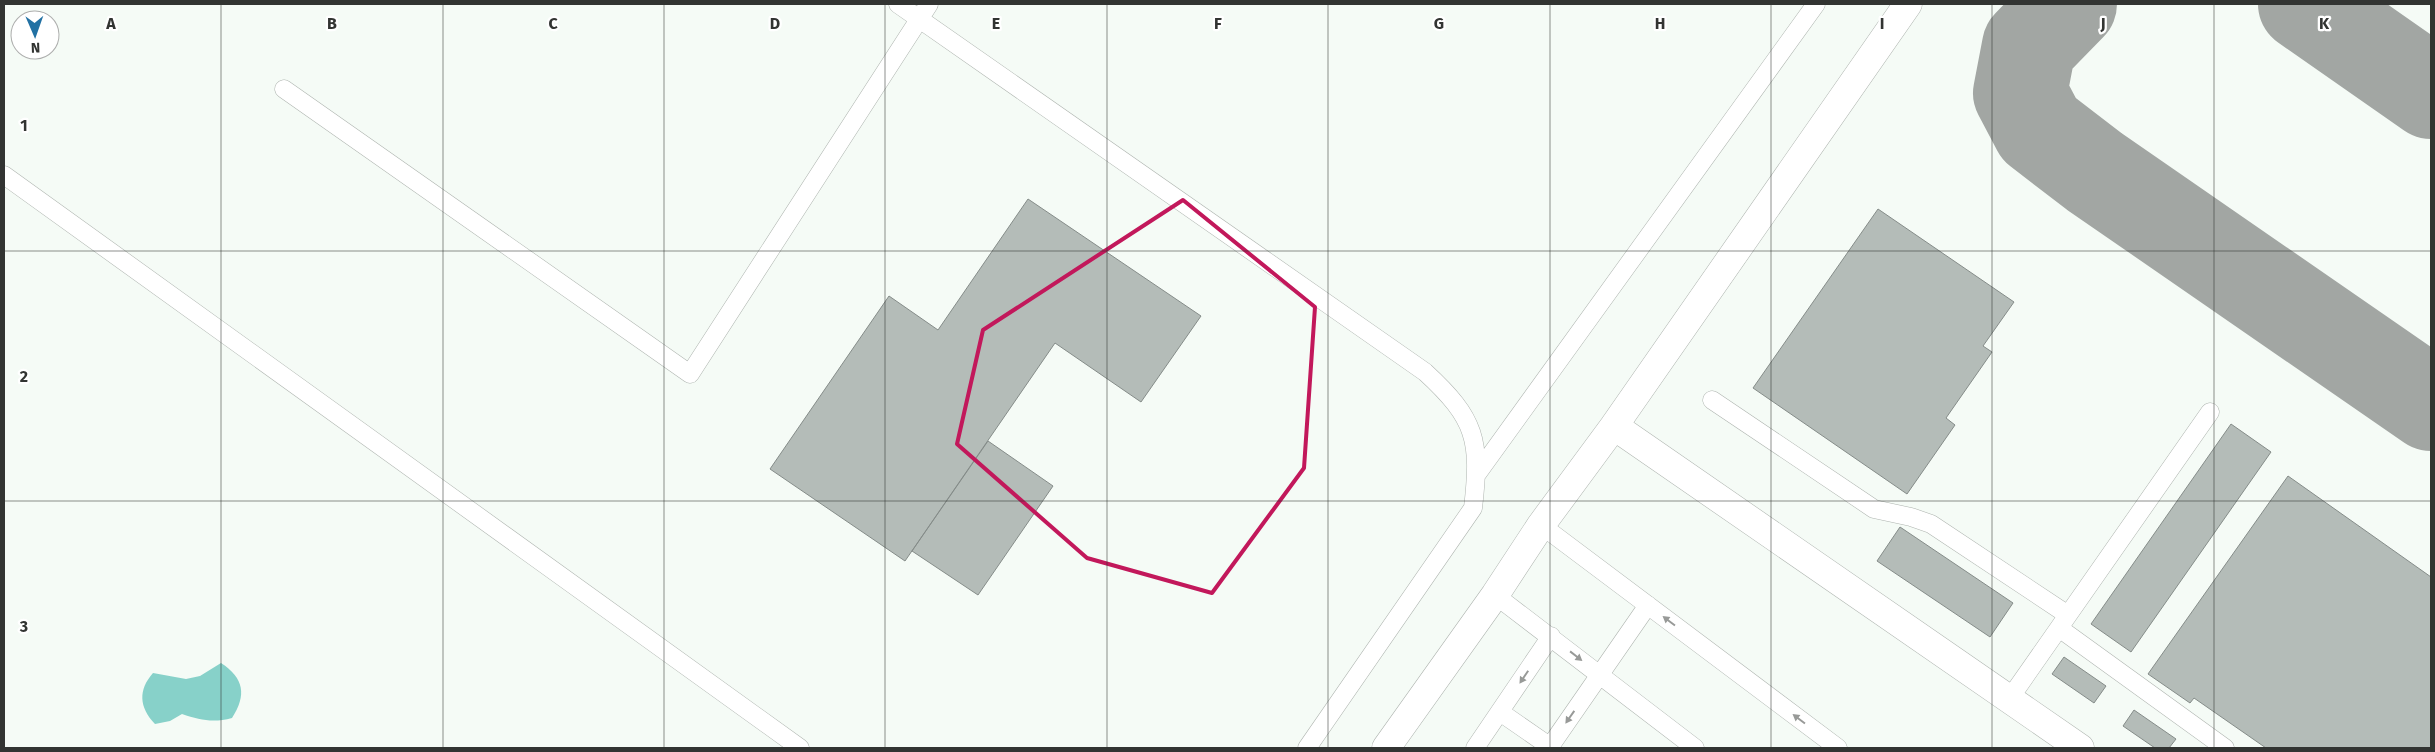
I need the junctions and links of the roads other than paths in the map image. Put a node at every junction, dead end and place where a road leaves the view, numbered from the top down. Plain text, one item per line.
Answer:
1 (898, 4) edge
2 (928, 4) edge
3 (1816, 4) edge
4 (1908, 4) edge
5 (918, 18) junction
6 (284, 89) dead end
7 (4, 175) edge
8 (1712, 400) dead end
9 (2210, 412) dead end
10 (1614, 426) junction
11 (1477, 474) junction
12 (1541, 525) junction
13 (1495, 595) junction
14 (1648, 605) junction
15 (2064, 622) junction
16 (1551, 636) junction
17 (1599, 675) junction
18 (2010, 698) junction
19 (1500, 712) junction
20 (800, 748) edge
21 (1307, 748) edge
22 (1386, 748) edge
23 (1475, 748) edge
24 (1550, 748) edge
25 (1695, 748) edge
26 (1838, 748) edge
27 (2080, 748) edge
28 (2225, 748) edge

1 - 5 lane
2 - 5 lane
3 - 11 lane
4 - 10 street
5 - 6 lane
5 - 11 lane
7 - 20 lane
8 - 15 lane
9 - 15 lane
10 - 12 street
10 - 18 street
11 - 21 lane
12 - 13 street
12 - 14 lane
13 - 16 lane
13 - 22 street
14 - 17 lane
26 -> 14 lane
15 - 18 lane
15 - 28 lane
16 -> 17 lane
16 -> 19 lane
17 -> 24 lane
17 - 25 lane
18 - 27 street
19 - 23 lane
19 - 24 lane

